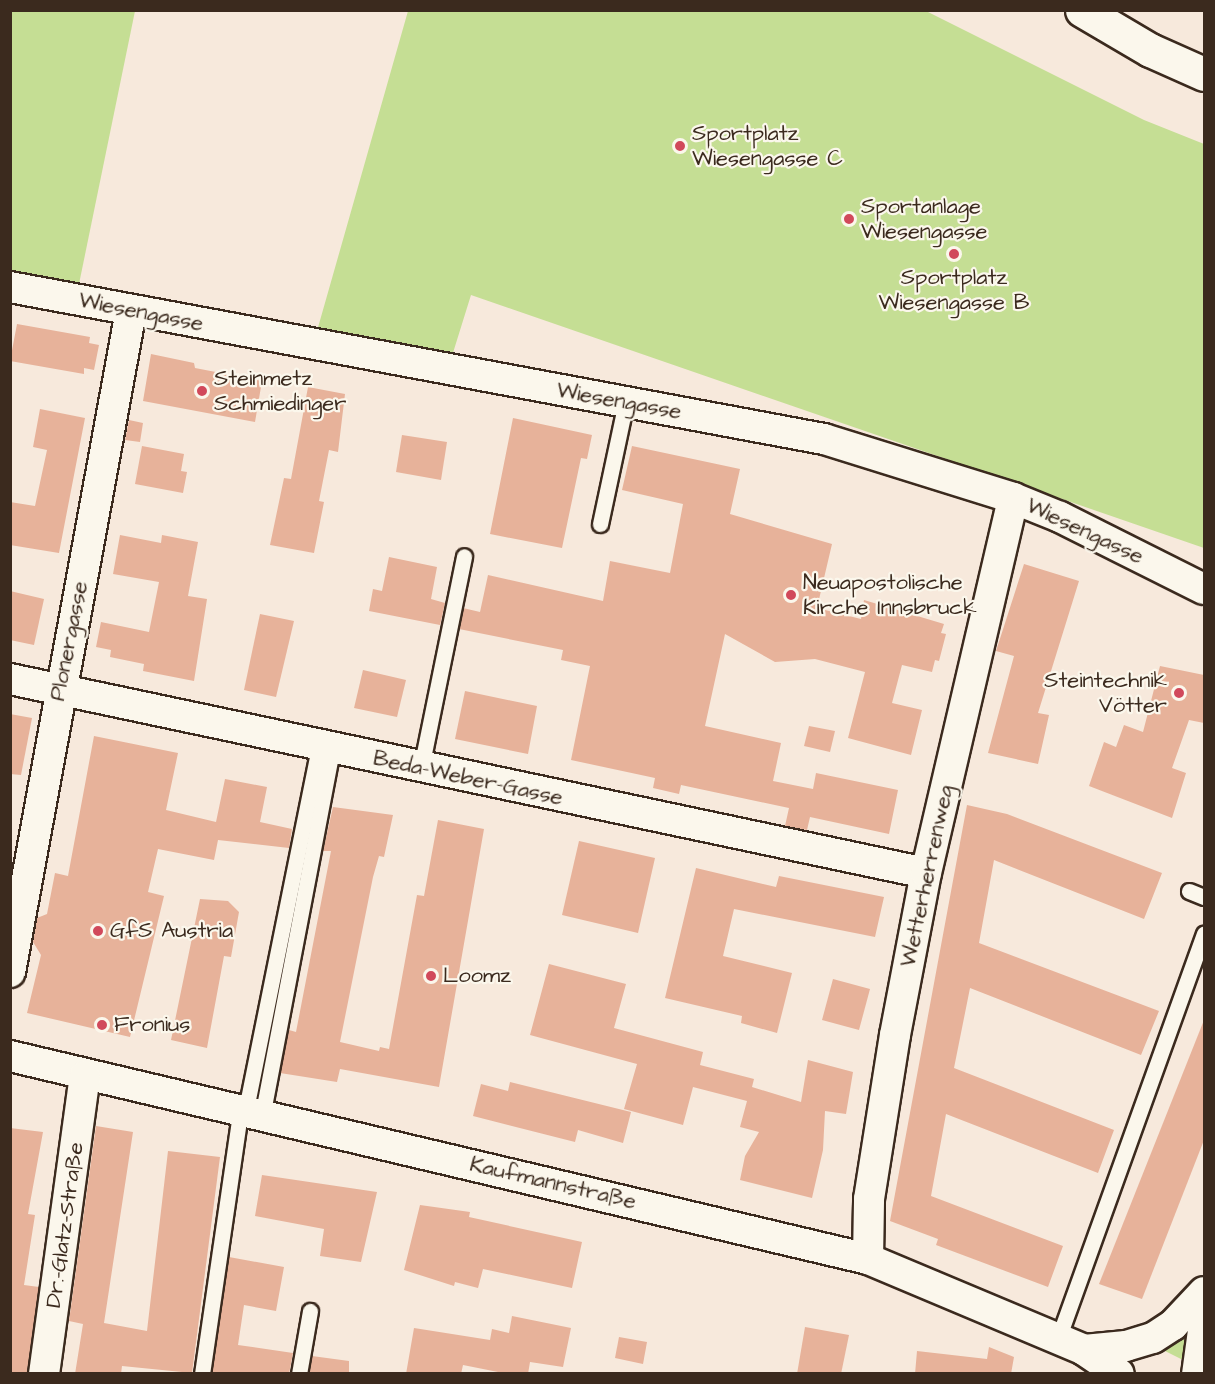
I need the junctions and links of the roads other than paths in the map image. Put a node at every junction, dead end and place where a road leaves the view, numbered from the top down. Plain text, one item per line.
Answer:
1 (1082, 10) edge
2 (1204, 74) edge
3 (10, 287) edge
4 (131, 311) junction
5 (626, 402) junction
6 (1013, 498) junction
7 (600, 524) dead end
8 (464, 556) dead end
9 (1204, 589) edge
10 (10, 679) edge
11 (59, 689) junction
12 (325, 748) junction
13 (422, 768) junction
14 (926, 873) junction
15 (1190, 891) dead end
16 (1204, 897) edge
17 (1204, 934) edge
18 (10, 972) edge
19 (10, 1056) edge
20 (85, 1076) junction
21 (249, 1114) junction
22 (868, 1259) junction
23 (1204, 1292) edge
24 (309, 1311) dead end
25 (1204, 1330) edge
26 (1071, 1344) junction
27 (44, 1374) edge
28 (202, 1374) edge
29 (299, 1374) edge
30 (1119, 1374) edge
31 (1198, 1374) edge

1 - 2 main road
3 - 4 street, Wiesengasse
4 - 5 street, Wiesengasse
4 - 11 street, Plonergasse
5 - 6 street, Wiesengasse
5 - 7 lane
6 - 9 street, Wiesengasse
6 - 14 street, Wetterherrenweg
8 - 13 lane
10 - 11 street, Beda-Weber-Gasse
11 - 12 street, Beda-Weber-Gasse
11 - 18 street, Plonergasse
12 - 13 street, Beda-Weber-Gasse
12 - 21 lane
13 - 14 street, Beda-Weber-Gasse
14 - 22 street, Wetterherrenweg
15 - 16 lane
17 - 26 lane
19 - 20 street, Kaufmannstraße
20 - 21 street, Kaufmannstraße
20 - 27 street, Dr.-Glatz-Straße
21 - 22 street, Kaufmannstraße
21 - 28 lane
22 - 26 street, Kaufmannstraße
23 - 26 street
24 - 29 lane
25 - 31 main road
26 - 30 street, Kaufmannstraße

